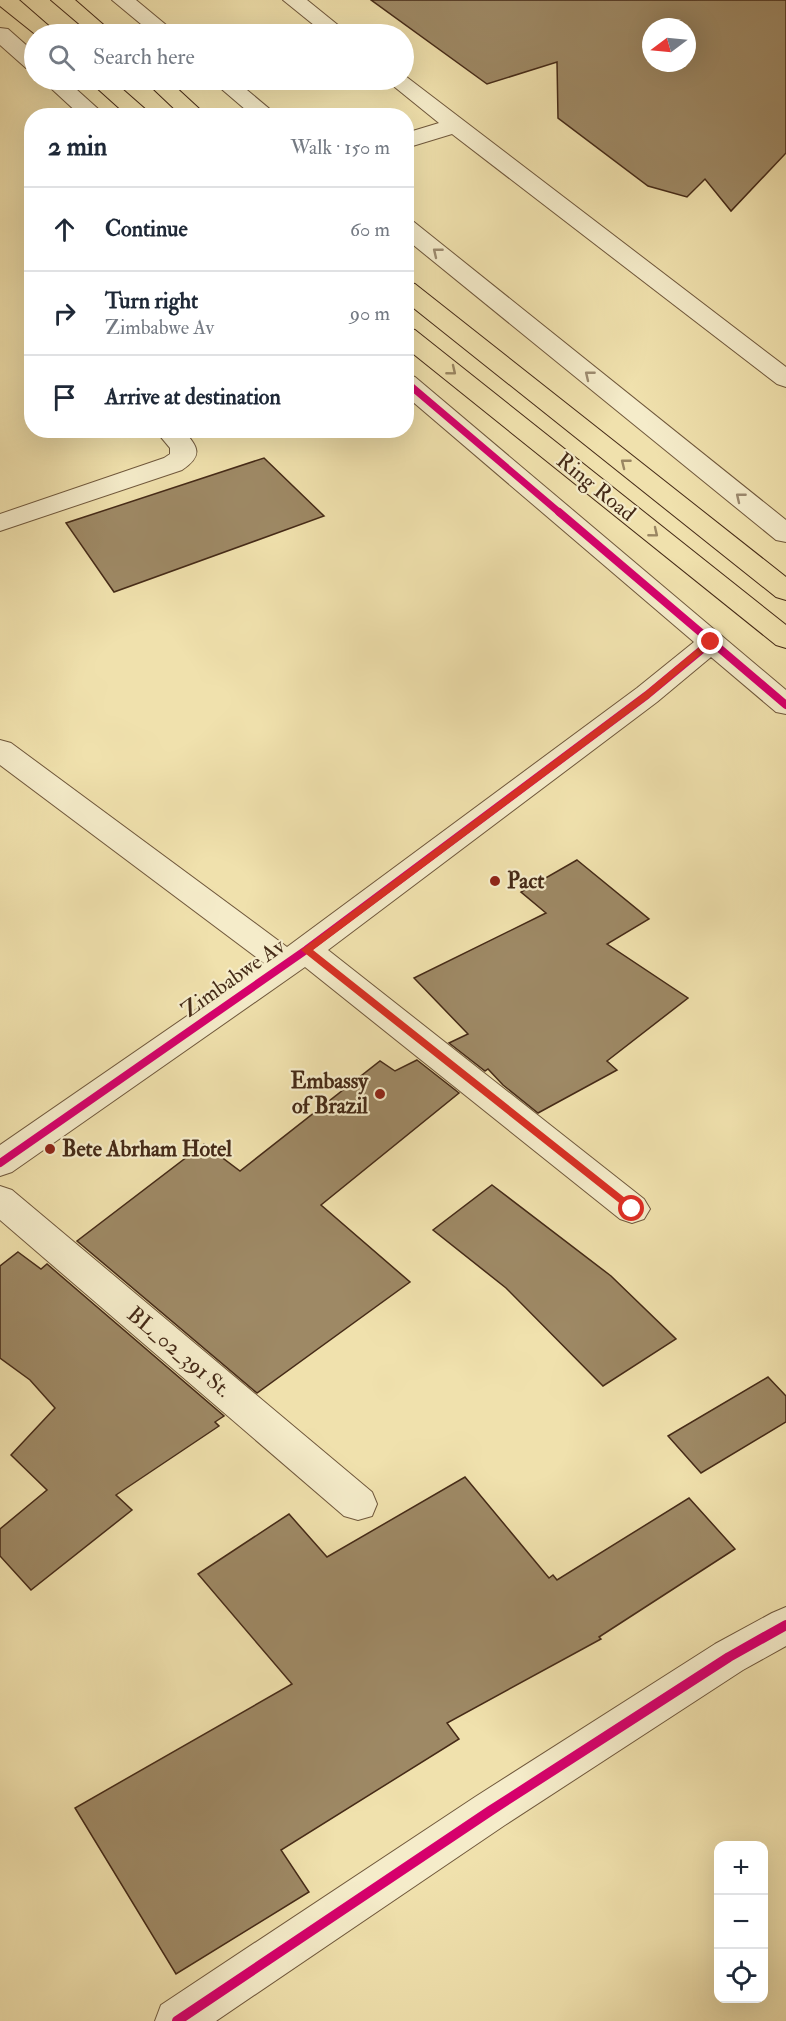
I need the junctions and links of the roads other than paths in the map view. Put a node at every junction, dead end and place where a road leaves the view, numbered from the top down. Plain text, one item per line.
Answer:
1 (6, 0) edge
2 (63, 0) edge
3 (123, 0) edge
4 (294, 0) edge
5 (34, 24) edge
6 (91, 24) edge
7 (153, 24) edge
8 (325, 24) edge
9 (0, 34) edge
10 (24, 54) edge
11 (65, 90) edge
12 (111, 90) edge
13 (166, 90) edge
14 (234, 90) edge
15 (410, 90) edge
16 (86, 108) edge
17 (132, 108) edge
18 (187, 108) edge
19 (257, 108) edge
20 (456, 125) junction
21 (414, 138) edge
22 (414, 234) edge
23 (414, 295) edge
24 (414, 341) edge
25 (786, 380) edge
26 (414, 389) edge
27 (175, 438) edge
28 (0, 523) edge
29 (786, 534) edge
30 (786, 591) edge
31 (786, 639) edge
32 (711, 642) junction
33 (786, 705) edge
34 (4, 756) edge
35 (297, 957) junction
36 (0, 1163) edge
37 (0, 1200) edge
38 (632, 1209) dead end
39 (358, 1504) dead end
40 (786, 1625) edge
41 (177, 2021) edge

1 - 5 highway
2 - 6 highway
3 - 7 street
4 - 8 street
9 - 10 street
11 - 16 street
12 - 17 highway
13 - 18 highway
14 - 19 street
15 - 20 street
20 - 21 street
20 - 25 street
29 -> 22 street
30 -> 23 highway, Ring Road
24 -> 31 highway, Ring Road
26 - 32 street
27 - 28 street
32 - 33 street
32 - 35 street, Zimbabwe Av
34 - 35 street
35 - 36 street, Zimbabwe Av
35 - 38 street
37 - 39 street, BL_02_391 St.
40 - 41 street

